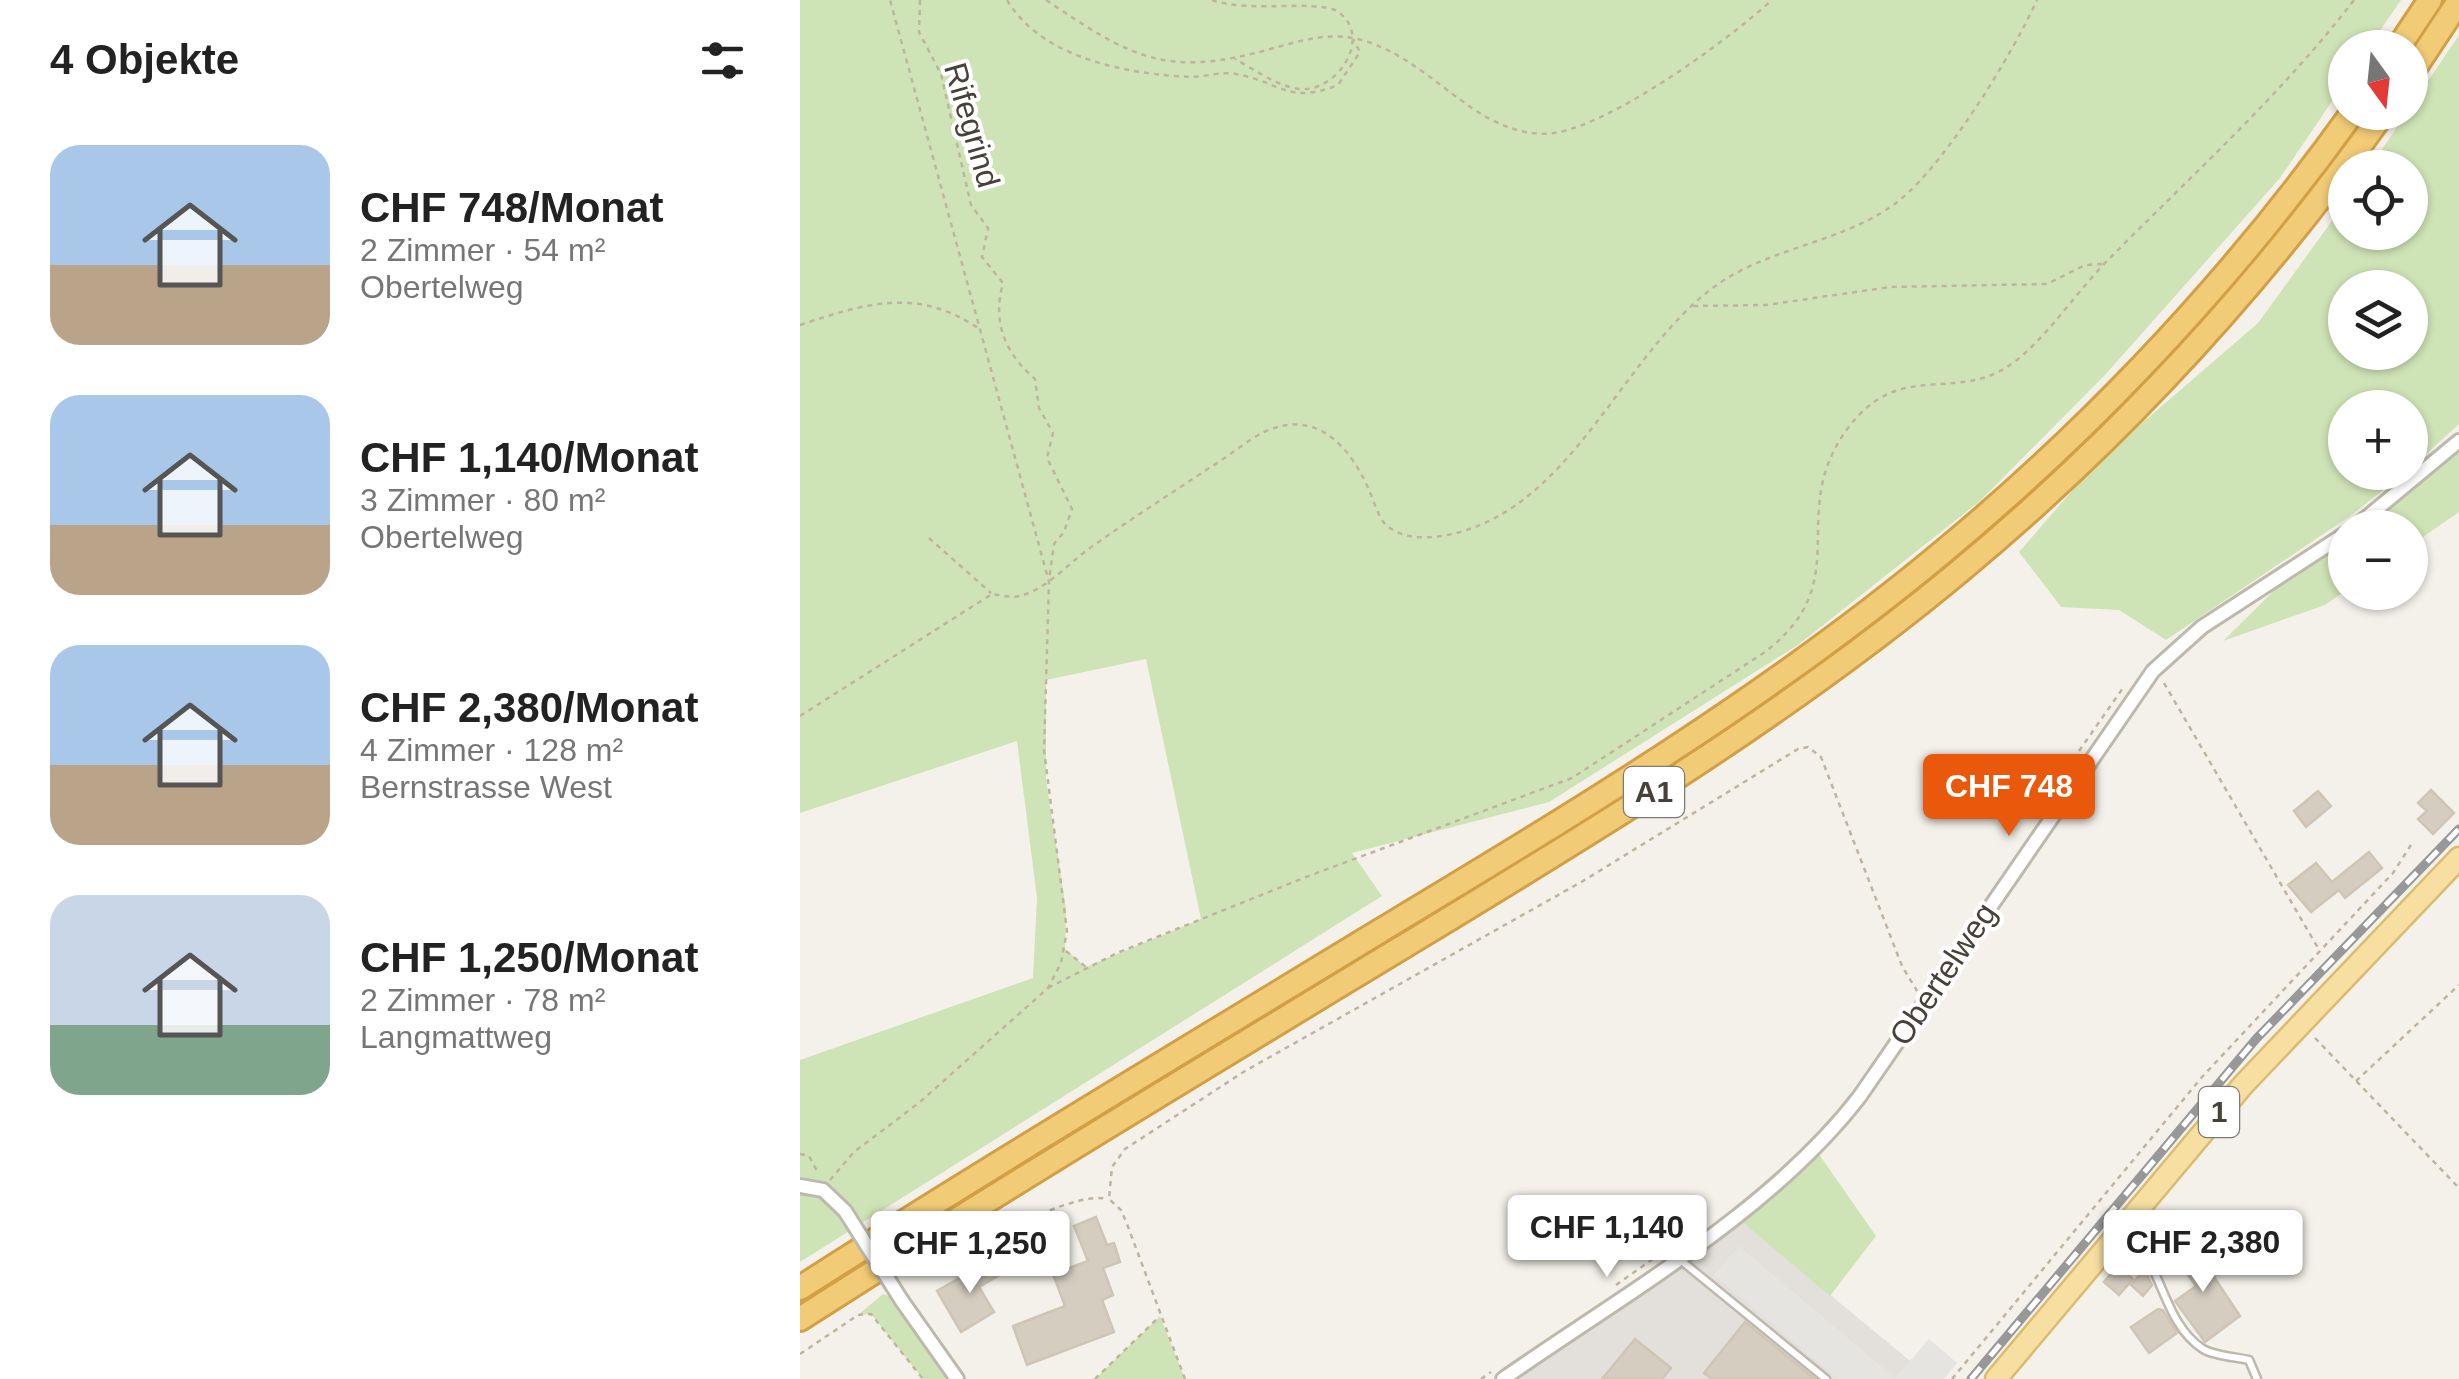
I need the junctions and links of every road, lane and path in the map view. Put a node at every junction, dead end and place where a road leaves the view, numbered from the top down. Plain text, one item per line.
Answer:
1 (890, 0) edge
2 (920, 0) edge
3 (1007, 0) edge
4 (1046, 0) edge
5 (1212, 0) edge
6 (1772, 0) edge
7 (2037, 0) edge
8 (2354, 0) edge
9 (2430, 0) edge
10 (1312, 1) edge
11 (2459, 1) edge
12 (2410, 30) edge
13 (1352, 38) junction
14 (2428, 48) edge
15 (1235, 59) junction
16 (2339, 130) edge
17 (2370, 130) edge
18 (2104, 264) junction
19 (1692, 306) junction
20 (800, 325) edge
21 (979, 329) junction
22 (2459, 441) edge
23 (2376, 510) edge
24 (930, 538) dead end
25 (2328, 545) edge
26 (1048, 582) junction
27 (992, 594) junction
28 (2153, 671) junction
29 (2126, 684) dead end
30 (800, 716) edge
31 (2071, 764) dead end
32 (2412, 845) dead end
33 (2459, 858) edge
34 (1065, 950) junction
35 (2319, 950) junction
36 (1086, 967) junction
37 (2459, 986) edge
38 (1048, 988) junction
39 (1926, 998) junction
40 (2300, 1022) junction
41 (2355, 1082) junction
42 (800, 1154) edge
43 (800, 1186) edge
44 (2459, 1188) edge
45 (823, 1190) junction
46 (1109, 1199) junction
47 (2125, 1224) junction
48 (1698, 1227) dead end
49 (1677, 1258) junction
50 (934, 1269) dead end
51 (800, 1288) edge
52 (1610, 1289) dead end
53 (1160, 1316) junction
54 (800, 1318) edge
55 (800, 1354) edge
56 (1499, 1374) edge
57 (923, 1379) edge
58 (958, 1379) edge
59 (1095, 1379) edge
60 (1185, 1379) edge
61 (1481, 1379) edge
62 (1826, 1379) edge
63 (1952, 1379) edge
64 (1996, 1379) edge
65 (2258, 1379) edge

1 - 21 path
2 - 26 path, Rifegrind
3 - 13 path
4 - 15 path
5 - 10 path
6 - 13 path
7 - 19 path
8 - 18 path
9 - 12 highway
10 - 13 path
11 - 14 highway
13 - 15 path
13 - 15 path
16 - 51 highway, A1
17 - 54 highway, A1
18 - 19 path
18 - 36 path
19 - 26 path
20 - 21 path
21 - 26 path
22 - 23 street
24 - 27 path
25 - 28 street, Obertelweg
26 - 27 path
26 - 34 path
27 - 30 path
28 - 35 path
28 - 39 street, Obertelweg
29 - 31 path
32 - 35 path
33 - 40 main road, 1
34 - 36 path
34 - 38 path
35 - 63 path
36 - 38 path
37 - 41 path
38 - 45 path
39 - 46 path
39 - 49 street, Obertelweg
40 - 41 path
40 - 47 main road, 1
41 - 44 path
42 - 45 path
43 - 45 street
45 - 58 street, bridge
46 - 50 path
46 - 53 path
47 - 64 main road, 1
47 - 65 lane
48 - 52 path
49 - 56 street, Obertelweg
49 - 62 lane
53 - 59 path
53 - 60 path
55 - 57 path
56 - 61 path

